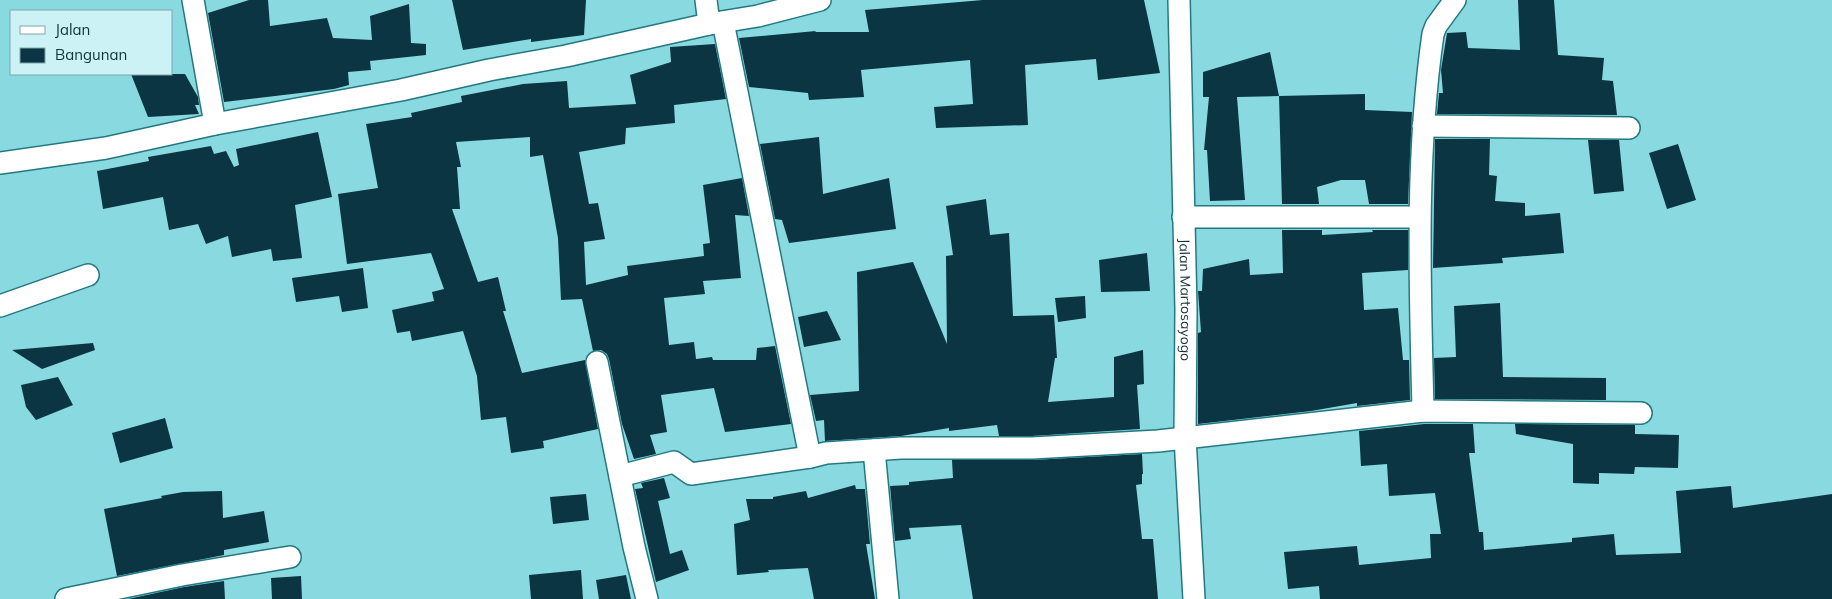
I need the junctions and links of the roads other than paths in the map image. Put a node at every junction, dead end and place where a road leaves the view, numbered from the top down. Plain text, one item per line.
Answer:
1 (193, 0) edge
2 (706, 0) edge
3 (820, 0) edge
4 (1178, 0) edge
5 (1455, 0) edge
6 (716, 23) junction
7 (215, 124) junction
8 (1423, 126) junction
9 (1629, 128) dead end
10 (0, 163) edge
11 (1183, 217) junction
12 (1419, 217) junction
13 (88, 275) dead end
14 (0, 306) edge
15 (597, 362) dead end
16 (1423, 411) junction
17 (1642, 413) dead end
18 (1185, 437) junction
19 (874, 450) junction
20 (810, 457) junction
21 (620, 476) junction
22 (290, 557) dead end
23 (66, 599) edge
24 (647, 599) edge
25 (888, 599) edge
26 (1194, 599) edge

1 - 7 street
2 - 6 street
3 - 6 street
4 - 11 street, Jalan Martosayogo
5 - 8 street
6 - 7 street
6 - 20 street
7 - 10 street
8 - 9 street
8 - 12 street
11 - 12 street
11 - 18 street, Jalan Martosayogo
12 - 16 street
13 - 14 street
15 - 21 street
16 - 17 street
16 - 18 street
18 - 19 street
18 - 26 street, Jalan Martosayogo
19 - 20 street
19 - 25 street
20 - 21 street
21 - 24 street
22 - 23 street

